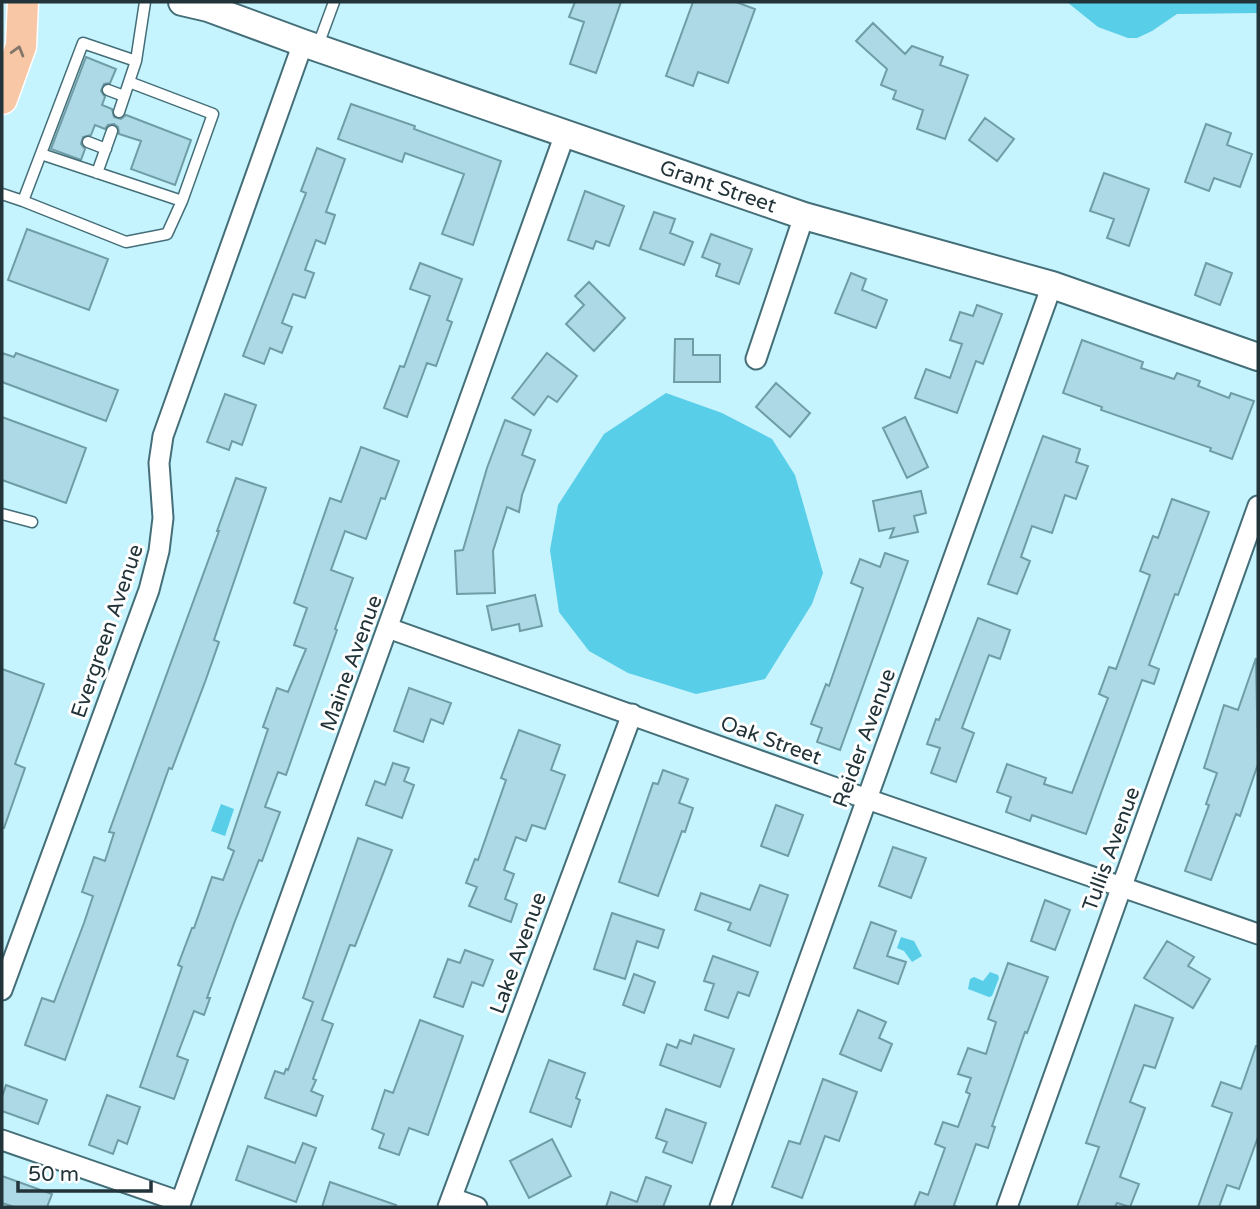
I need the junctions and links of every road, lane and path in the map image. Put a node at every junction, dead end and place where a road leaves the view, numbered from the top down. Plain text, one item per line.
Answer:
1 (14, 2) edge
2 (23, 2) edge
3 (145, 2) edge
4 (182, 2) edge
5 (334, 2) edge
6 (2, 19) edge
7 (310, 46) junction
8 (136, 61) junction
9 (129, 82) junction
10 (108, 90) dead end
11 (124, 96) junction
12 (2, 99) edge
13 (119, 112) dead end
14 (112, 131) dead end
15 (565, 134) junction
16 (88, 142) dead end
17 (106, 149) junction
18 (41, 154) junction
19 (97, 173) junction
20 (2, 194) edge
21 (23, 201) junction
22 (182, 201) junction
23 (804, 216) junction
24 (1052, 285) junction
25 (1258, 357) edge
26 (756, 359) dead end
27 (1258, 506) edge
28 (2, 514) edge
29 (32, 522) dead end
30 (388, 628) junction
31 (632, 714) junction
32 (867, 799) junction
33 (1121, 887) junction
34 (1258, 934) edge
35 (2, 990) edge
36 (2, 1140) edge
37 (450, 1202) edge
38 (180, 1205) edge
39 (477, 1207) edge
40 (720, 1207) edge
41 (1007, 1207) edge

1 - 6 main road
12 -> 2 main road
3 - 8 lane
4 - 7 street, Grant Street
5 - 7 lane
7 - 15 street, Grant Street
7 - 35 street, Evergreen Avenue
8 - 9 lane
8 - 18 lane
9 - 11 lane
9 - 22 lane
10 - 11 lane
11 - 13 lane
14 - 17 lane
15 - 23 street, Grant Street
15 - 30 street, Maine Avenue
16 - 17 lane
17 - 19 lane
18 - 19 lane
18 - 21 lane
19 - 22 lane
20 - 21 lane
21 - 22 lane
23 - 24 street, Grant Street
23 - 26 street
24 - 25 street, Grant Street
24 - 32 street, Reider Avenue
27 - 33 street, Tullis Avenue
28 - 29 lane
30 - 31 street, Oak Street
30 - 38 street, Maine Avenue
31 - 32 street, Oak Street
31 - 37 street, Lake Avenue
32 - 33 street, Oak Street
32 - 40 street, Reider Avenue
33 - 34 street, Oak Street
33 - 41 street, Tullis Avenue
36 - 38 street
37 - 39 street

